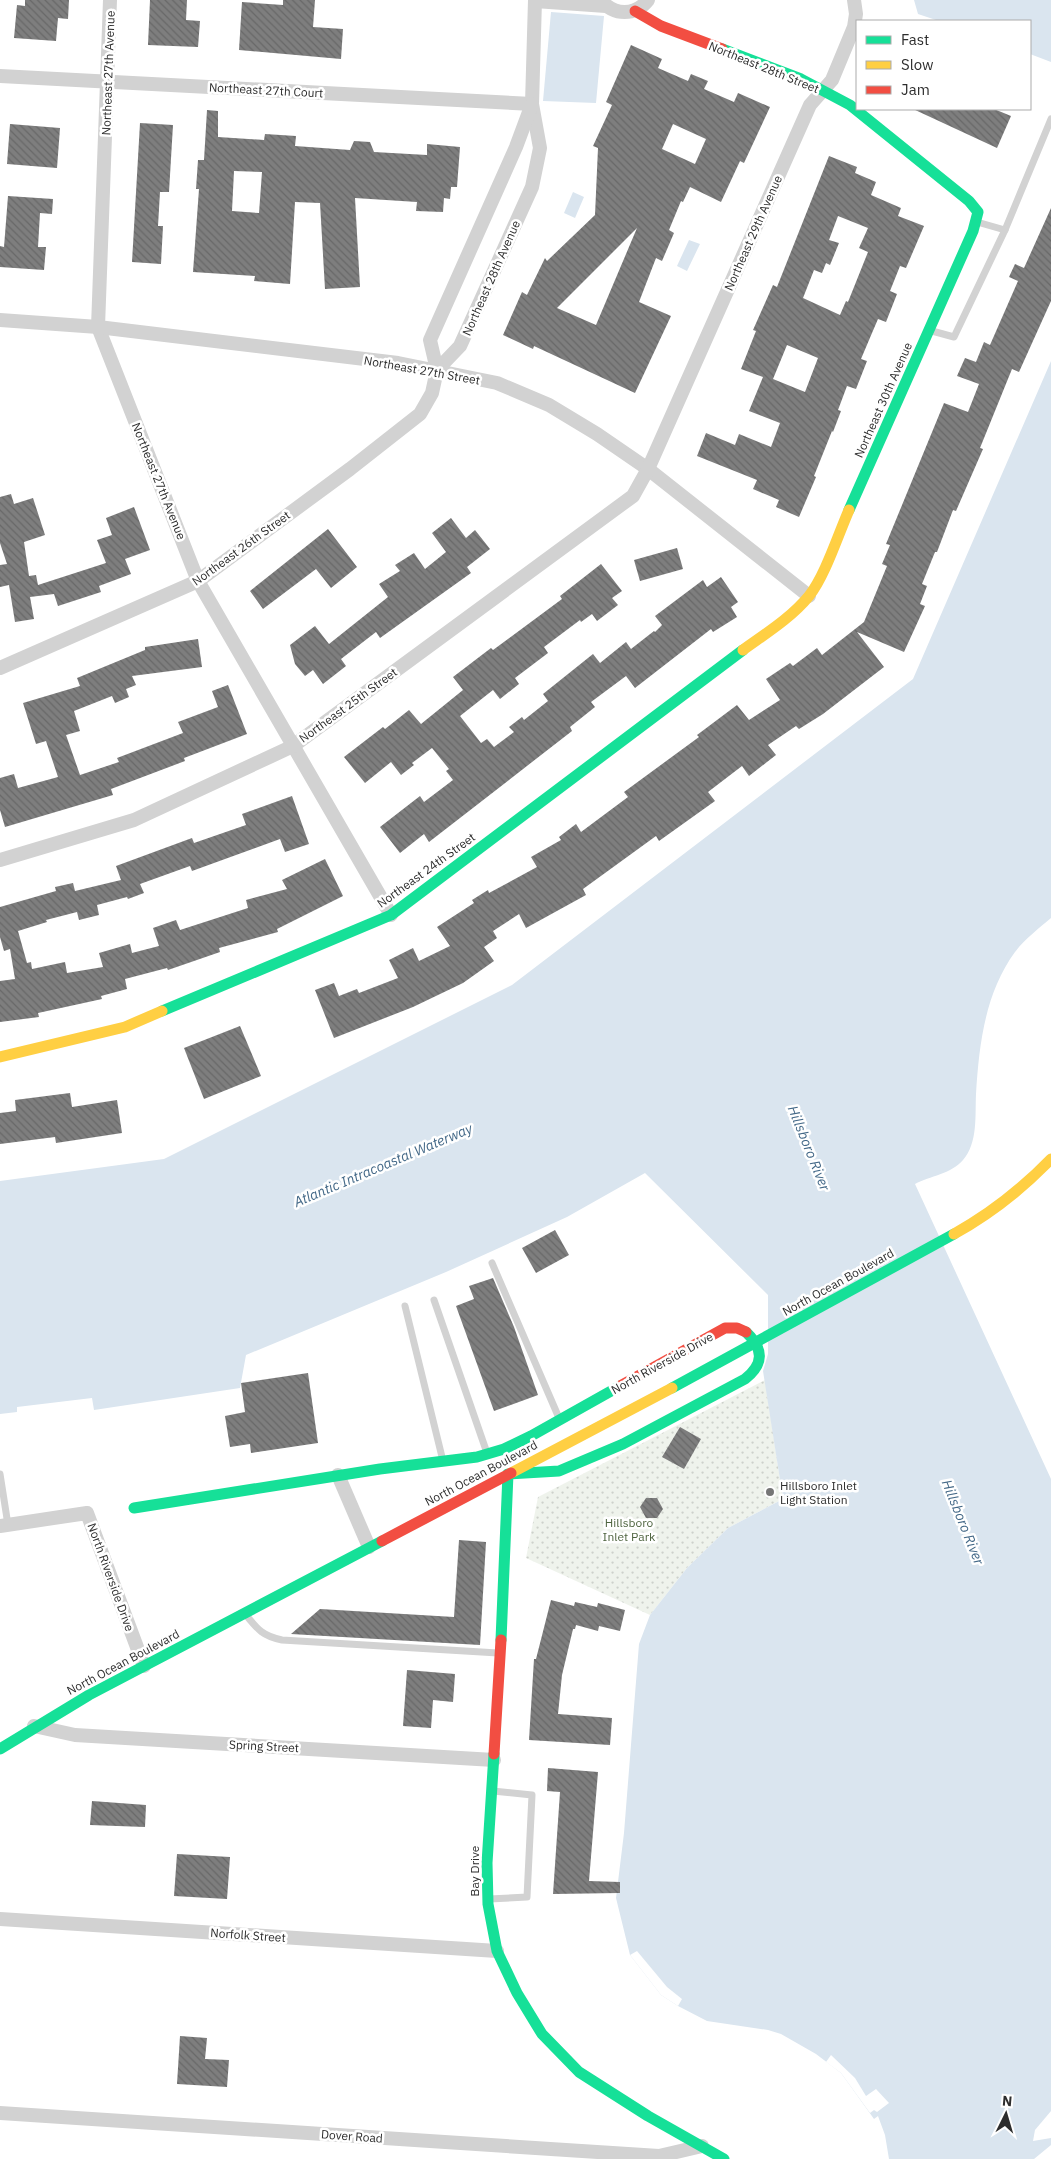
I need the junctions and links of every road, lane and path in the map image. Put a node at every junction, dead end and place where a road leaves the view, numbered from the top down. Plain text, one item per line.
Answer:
1 (110, 0) edge
2 (648, 0) edge
3 (854, 0) edge
4 (535, 1) edge
5 (604, 3) edge
6 (635, 11) junction
7 (0, 76) edge
8 (107, 82) junction
9 (822, 90) junction
10 (532, 104) junction
11 (856, 110) edge
12 (856, 110) edge
13 (1051, 119) edge
14 (977, 217) junction
15 (1005, 230) junction
16 (0, 320) edge
17 (98, 327) junction
18 (929, 330) junction
19 (437, 370) junction
20 (648, 469) junction
21 (198, 581) junction
22 (809, 596) junction
23 (0, 668) edge
24 (293, 746) junction
25 (0, 860) edge
26 (391, 915) junction
27 (0, 1057) edge
28 (1051, 1159) edge
29 (492, 1263) dead end
30 (434, 1300) dead end
31 (405, 1306) dead end
32 (560, 1420) junction
33 (487, 1454) junction
34 (443, 1461) junction
35 (0, 1474) edge
36 (508, 1474) junction
37 (338, 1475) junction
38 (134, 1508) dead end
39 (4, 1525) edge
40 (369, 1547) junction
41 (244, 1613) junction
42 (500, 1653) junction
43 (144, 1666) junction
44 (34, 1726) junction
45 (0, 1748) edge
46 (494, 1760) junction
47 (492, 1790) junction
48 (488, 1899) junction
49 (0, 1919) edge
50 (497, 1951) junction
51 (0, 2113) edge
52 (702, 2146) junction
53 (724, 2159) edge

1 - 8 street, Northeast 27th Avenue
2 - 6 street
3 - 9 street, Northeast 29th Avenue
4 - 5 street
4 - 10 street, Northeast 28th Avenue
5 - 6 street
6 - 9 street, Northeast 28th Street
7 - 8 street, Northeast 27th Court
8 - 10 street, Northeast 27th Court
8 - 17 street, Northeast 27th Avenue
9 - 11 street, Northeast 28th Street
9 - 20 street, Northeast 29th Avenue
10 - 19 street, Northeast 28th Avenue
10 - 19 street, Northeast 28th Avenue
12 - 14 street, Northeast 28th Street
13 - 15 lane
14 - 15 lane
14 - 18 street, Northeast 30th Avenue
15 - 18 lane
16 - 17 street, Northeast 27th Street
17 - 19 street, Northeast 27th Street
17 - 21 street, Northeast 27th Avenue
18 - 22 street, Northeast 30th Avenue
19 - 20 street, Northeast 27th Street
19 - 21 street, Northeast 26th Street
20 - 22 street, Northeast 27th Street
20 - 24 street, Northeast 25th Street
21 - 23 street, Northeast 26th Street
21 - 24 street, Northeast 27th Avenue
22 - 26 street, Northeast 24th Street
24 - 25 street, Northeast 25th Street
24 - 26 street, Northeast 27th Avenue
26 - 27 street, Northeast 24th Street
28 - 36 street, North Ocean Boulevard
29 - 32 lane
30 - 33 lane
31 - 34 lane
32 - 33 street, North Riverside Drive
32 - 36 street, North Riverside Drive
33 - 34 street, North Riverside Drive
34 - 37 street, North Riverside Drive
35 - 39 lane
36 - 40 street, North Ocean Boulevard
36 - 42 street, Bay Drive
37 - 38 street, North Riverside Drive
37 - 40 street
39 - 43 street, North Riverside Drive
40 - 41 street, North Ocean Boulevard
41 - 42 lane
41 - 43 street, North Ocean Boulevard
42 - 46 street, Bay Drive
43 - 44 street, North Ocean Boulevard
44 - 45 street, North Ocean Boulevard
44 - 46 street, Spring Street
46 - 47 street, Bay Drive
47 - 48 street, Bay Drive
47 - 48 lane
48 - 50 street, Bay Drive
49 - 50 street, Norfolk Street
50 - 52 street, Bay Drive
51 - 52 street, Dover Road
52 - 53 street, Bay Drive

